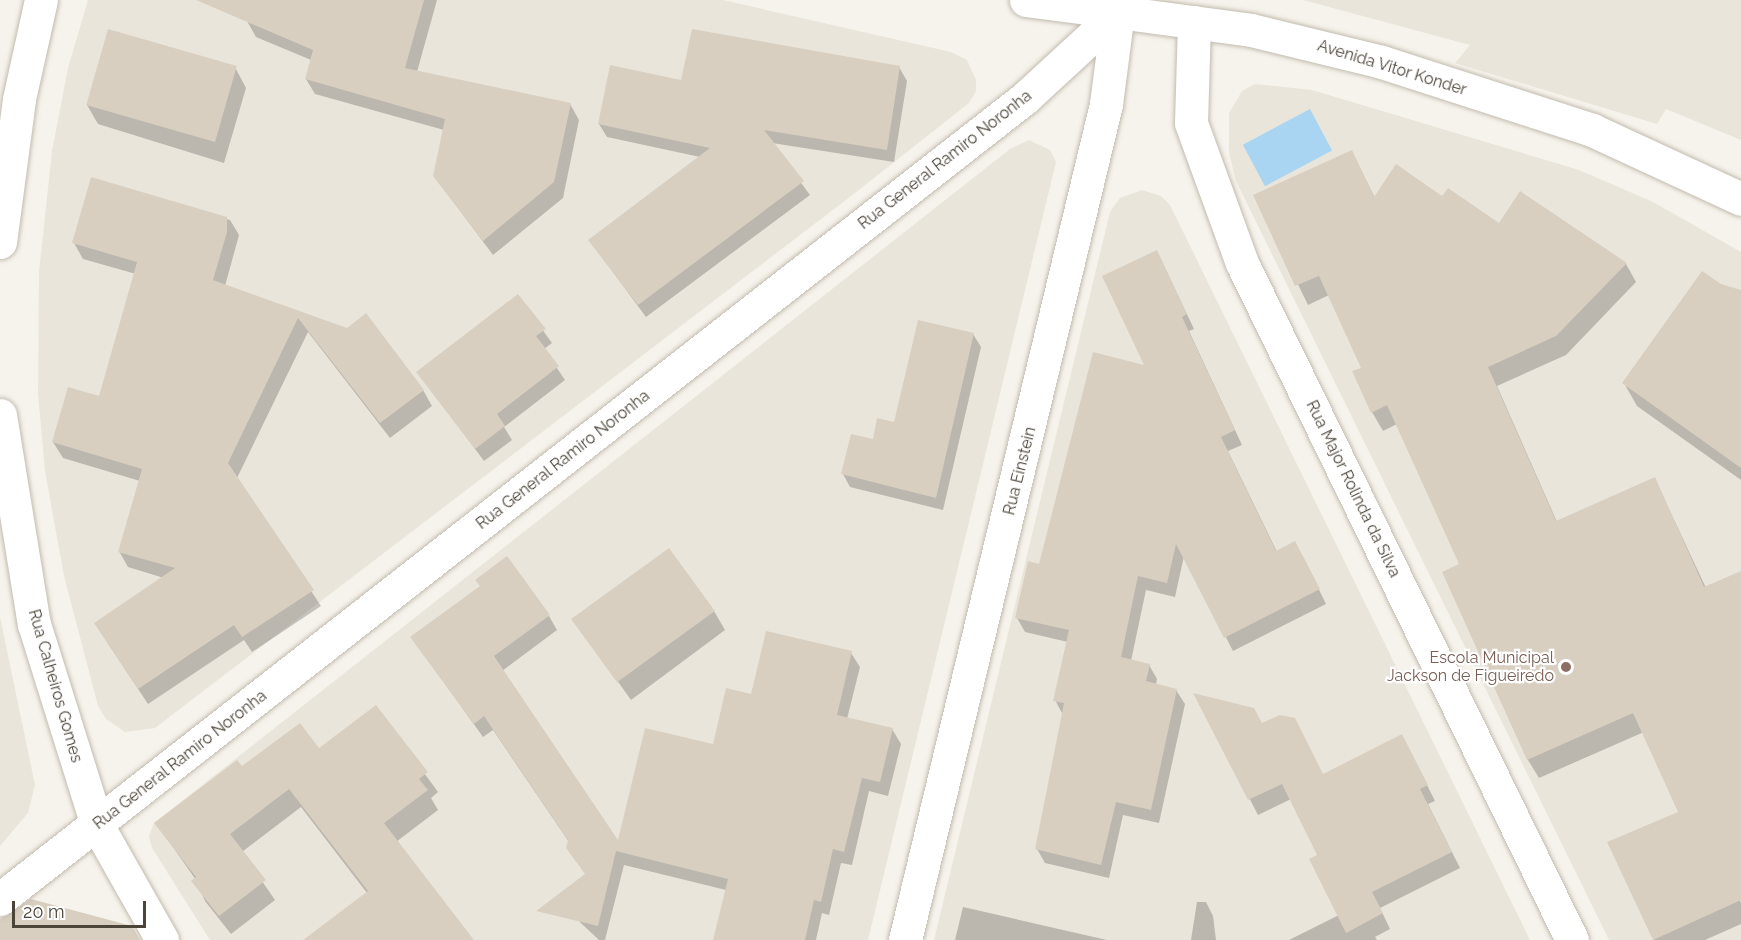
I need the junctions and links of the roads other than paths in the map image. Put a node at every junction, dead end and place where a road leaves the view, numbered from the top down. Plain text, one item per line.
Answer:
1 (41, 0) edge
2 (1026, 0) edge
3 (1119, 6) edge
4 (1194, 22) junction
5 (1741, 199) edge
6 (0, 243) edge
7 (0, 415) edge
8 (97, 825) junction
9 (0, 899) edge
10 (162, 940) edge
11 (905, 940) edge
12 (1572, 940) edge

1 - 6 street
2 - 3 street, Avenida Vitor Konder
3 - 4 street, Avenida Vitor Konder
3 - 8 street, Rua General Ramiro Noronha
3 - 11 street, Rua Einstein
4 - 5 street, Avenida Vitor Konder
4 - 12 street, Rua Major Rolinda da Silva
7 - 8 street, Rua Calheiros Gomes
8 - 9 street, Rua General Ramiro Noronha
8 - 10 street, Rua Calheiros Gomes

